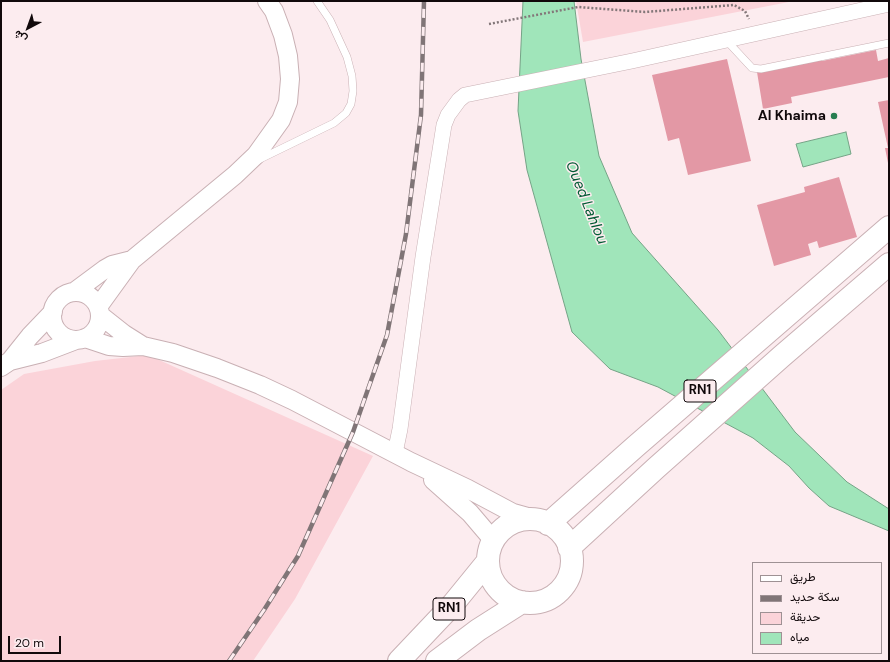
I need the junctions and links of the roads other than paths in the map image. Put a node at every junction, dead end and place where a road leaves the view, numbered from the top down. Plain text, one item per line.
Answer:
1 (267, 1) edge
2 (317, 1) edge
3 (889, 4) edge
4 (726, 41) junction
5 (889, 43) edge
6 (244, 166) junction
7 (889, 227) edge
8 (132, 260) junction
9 (889, 264) edge
10 (74, 292) junction
11 (99, 311) junction
12 (53, 312) junction
13 (81, 339) junction
14 (143, 346) junction
15 (5, 364) edge
16 (395, 453) junction
17 (411, 462) junction
18 (543, 522) junction
19 (493, 540) junction
20 (569, 548) junction
21 (488, 561) junction
22 (522, 602) junction
23 (399, 661) edge
24 (437, 661) edge

1 - 6 street
2 - 6 lane
3 - 4 street
4 - 5 lane
4 - 16 street
6 - 8 street
7 - 18 main road, RN1
8 - 10 street
8 - 11 street
9 - 20 main road, RN1
10 - 11 street
10 - 12 street
11 - 13 street
11 - 14 street
12 - 13 street
12 - 15 street
13 - 14 street
13 - 15 street
14 - 16 street
16 - 17 street
17 - 18 street
17 - 19 street
18 - 19 main road
18 - 20 main road, RN1
19 - 21 main road, RN1
20 - 22 main road, RN1
21 - 22 main road, RN1
21 - 23 main road, RN1
22 - 24 main road, RN1

